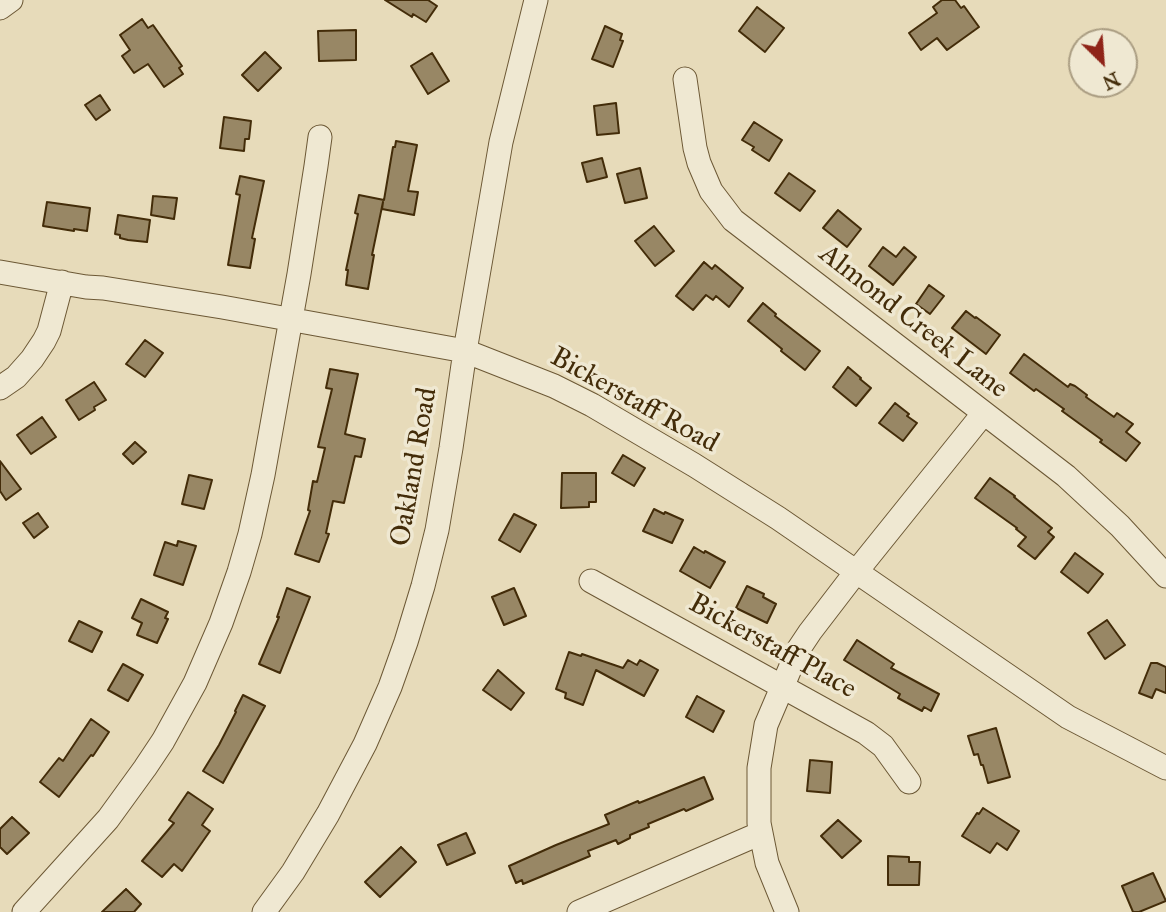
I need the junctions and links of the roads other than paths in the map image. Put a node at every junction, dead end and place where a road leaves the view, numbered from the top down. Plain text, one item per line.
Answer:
1 (11, 0) edge
2 (536, 0) edge
3 (0, 8) edge
4 (685, 79) dead end
5 (320, 136) dead end
6 (0, 272) edge
7 (62, 282) junction
8 (289, 320) junction
9 (465, 351) junction
10 (0, 388) edge
11 (983, 414) junction
12 (856, 572) junction
13 (1166, 576) edge
14 (591, 581) dead end
15 (782, 686) junction
16 (1166, 768) edge
17 (909, 782) dead end
18 (761, 834) junction
19 (24, 912) edge
20 (264, 912) edge
21 (579, 912) edge
22 (787, 912) edge

1 - 3 street
2 - 9 street, Oakland Road
4 - 11 street, Almond Creek Lane
5 - 8 street
6 - 7 street, Bickerstaff Road
7 - 8 street, Bickerstaff Road
7 - 10 street
8 - 9 street, Bickerstaff Road
8 - 19 street
9 - 12 street, Bickerstaff Road
9 - 20 street, Oakland Road
11 - 12 street
11 - 13 street, Almond Creek Lane
12 - 15 street
12 - 16 street, Bickerstaff Road
14 - 15 street, Bickerstaff Place
15 - 17 street, Bickerstaff Place
15 - 18 street
18 - 21 street
18 - 22 street

